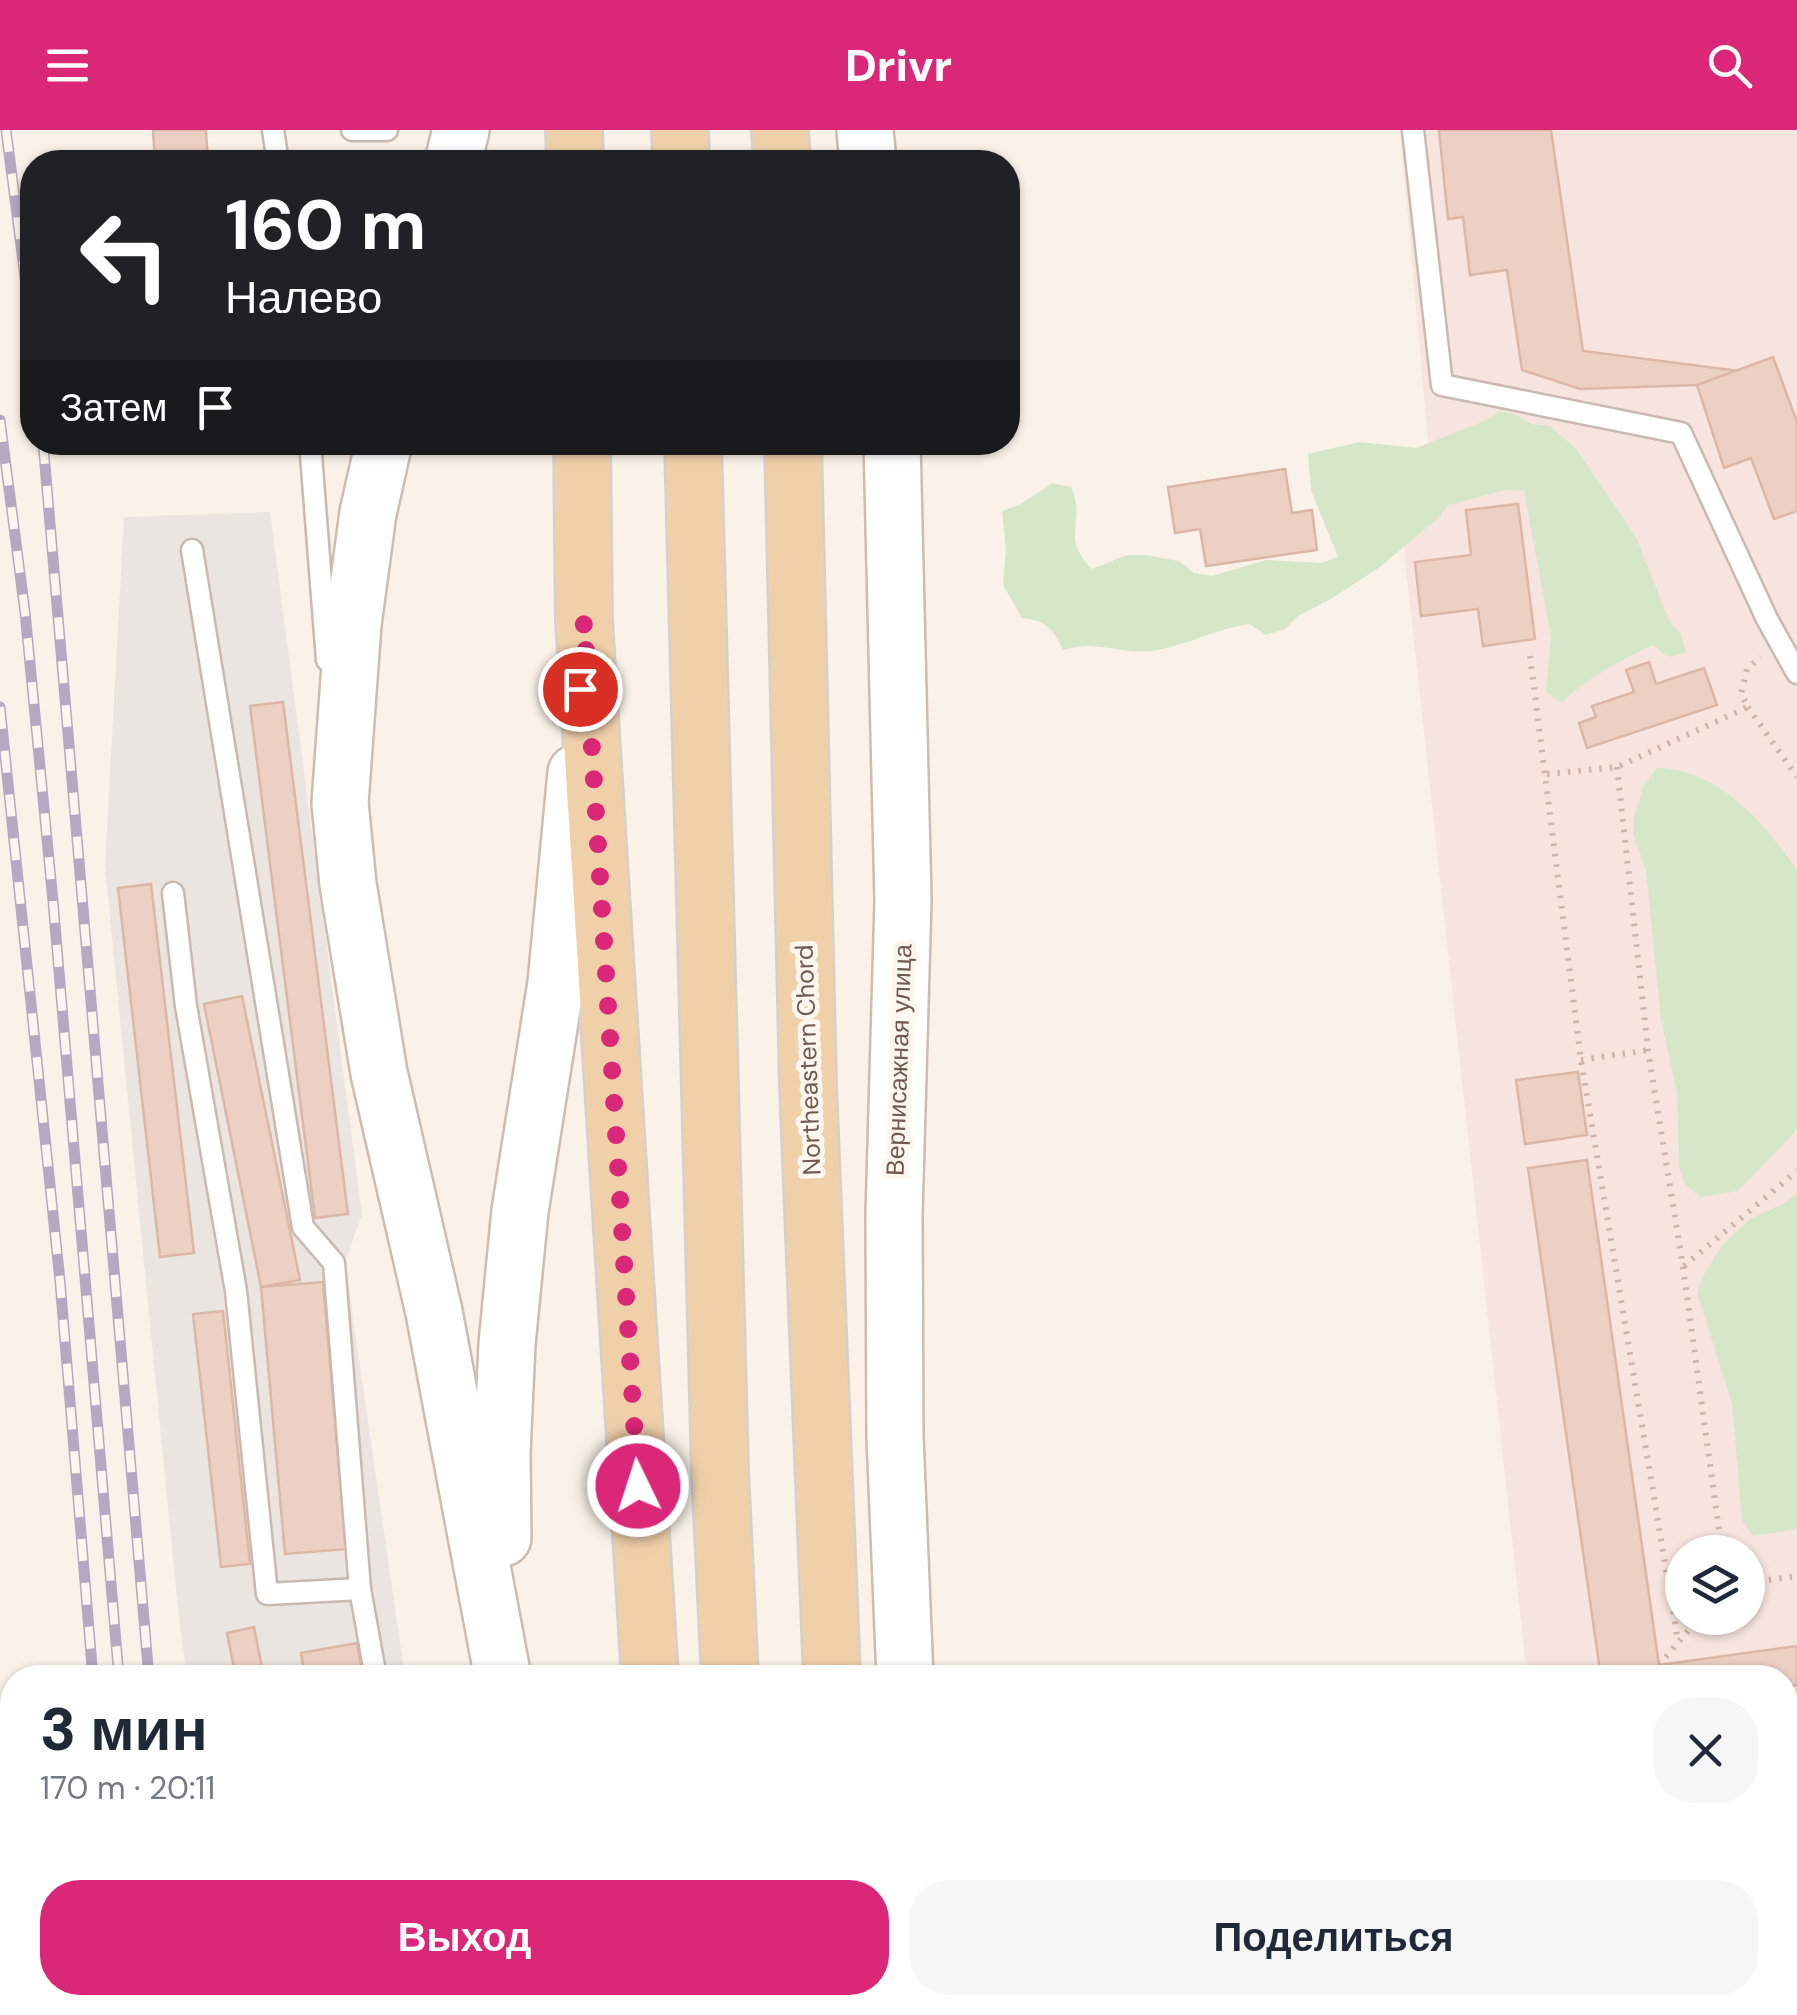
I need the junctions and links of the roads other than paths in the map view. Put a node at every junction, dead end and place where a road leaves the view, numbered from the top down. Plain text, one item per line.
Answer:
1 (352, 130) edge
2 (387, 130) edge
3 (1413, 130) edge
4 (311, 455) edge
5 (381, 455) edge
6 (582, 455) edge
7 (693, 455) edge
8 (793, 455) edge
9 (892, 455) edge
10 (192, 550) dead end
11 (584, 621) junction
12 (1797, 672) edge
13 (340, 802) junction
14 (173, 892) dead end
15 (360, 1589) junction
16 (374, 1665) edge
17 (501, 1665) edge
18 (503, 1665) edge
19 (649, 1665) edge
20 (729, 1665) edge
21 (831, 1665) edge
22 (904, 1665) edge

1 - 2 lane
3 - 12 lane
4 - 13 lane
5 - 13 street
6 - 11 main road
7 - 20 main road
8 - 21 main road, Northeastern Chord
9 - 22 street, Вернисажная улица
10 - 15 lane
11 - 18 street
11 - 19 main road
13 - 17 street
14 - 15 lane
15 - 16 lane

